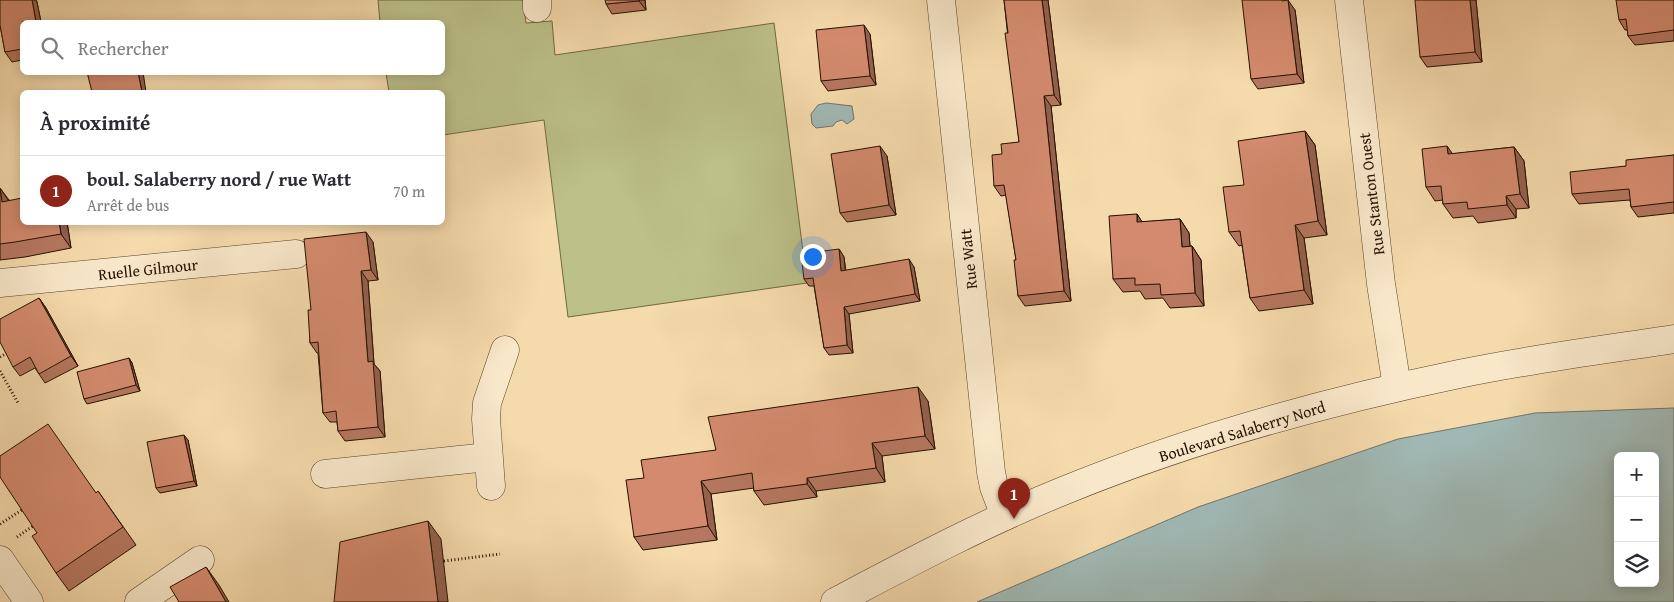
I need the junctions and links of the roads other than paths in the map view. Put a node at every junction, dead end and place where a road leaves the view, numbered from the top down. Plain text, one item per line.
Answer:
1 (941, 0) edge
2 (1349, 0) edge
3 (296, 254) dead end
4 (0, 283) edge
5 (1674, 339) edge
6 (505, 350) dead end
7 (1396, 387) junction
8 (488, 457) junction
9 (325, 474) dead end
10 (491, 486) dead end
11 (1005, 516) junction
12 (0, 560) edge
13 (200, 560) dead end
14 (29, 602) edge
15 (139, 602) edge
16 (835, 602) edge

1 - 11 street, Rue Watt
2 - 7 street, Rue Stanton Ouest
3 - 4 street, Ruelle Gilmour
5 - 7 street, Boulevard Salaberry Nord
6 - 8 street
7 - 11 street, Boulevard Salaberry Nord
8 - 9 street
8 - 10 street
11 - 16 street, Boulevard Salaberry Nord
12 - 14 street
13 - 15 street

